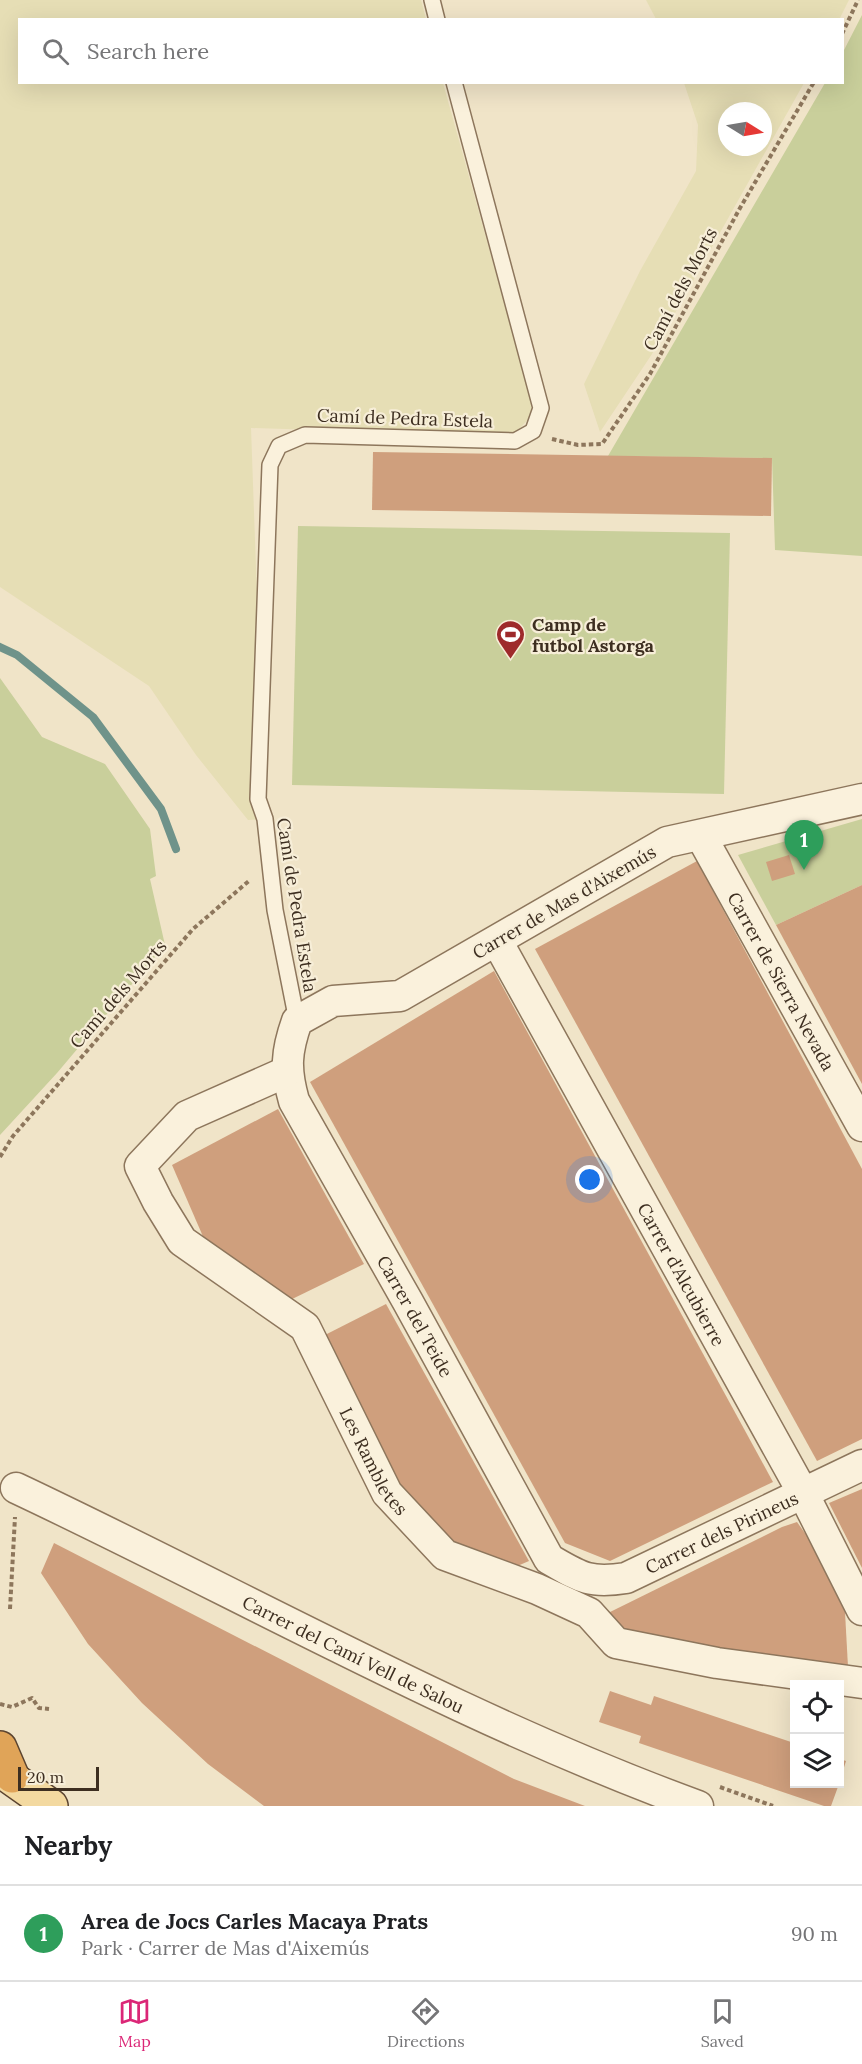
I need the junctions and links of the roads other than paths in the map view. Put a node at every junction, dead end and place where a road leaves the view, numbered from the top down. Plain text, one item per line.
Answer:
1 (432, 0) edge
2 (436, 18) edge
3 (455, 84) edge
4 (862, 799) edge
5 (701, 836) junction
6 (497, 941) junction
7 (293, 1031) junction
8 (286, 1072) junction
9 (862, 1126) edge
10 (862, 1465) edge
11 (16, 1488) road end
12 (803, 1492) junction
13 (577, 1575) joint
14 (862, 1610) edge
15 (862, 1683) edge
16 (4, 1765) edge
17 (51, 1806) edge
18 (698, 1806) edge

1 - 2 lane
3 - 7 lane, Camí de Pedra Estela
4 - 5 street, Carrer de Mas d'Aixemús
5 - 6 street, Carrer de Mas d'Aixemús
5 - 9 street, Carrer de Sierra Nevada
6 - 7 street, Carrer de Mas d'Aixemús
6 - 12 street, Carrer d'Alcubierre
7 - 8 street, Carrer del Teide
8 - 13 street, Carrer del Teide
8 - 15 street, Les Rambletes
10 - 12 street, Carrer dels Pirineus
11 - 18 street, Carrer del Camí Vell de Salou
12 - 13 street, Carrer dels Pirineus
12 - 14 street, Carrer d'Alcubierre
16 - 17 main road

